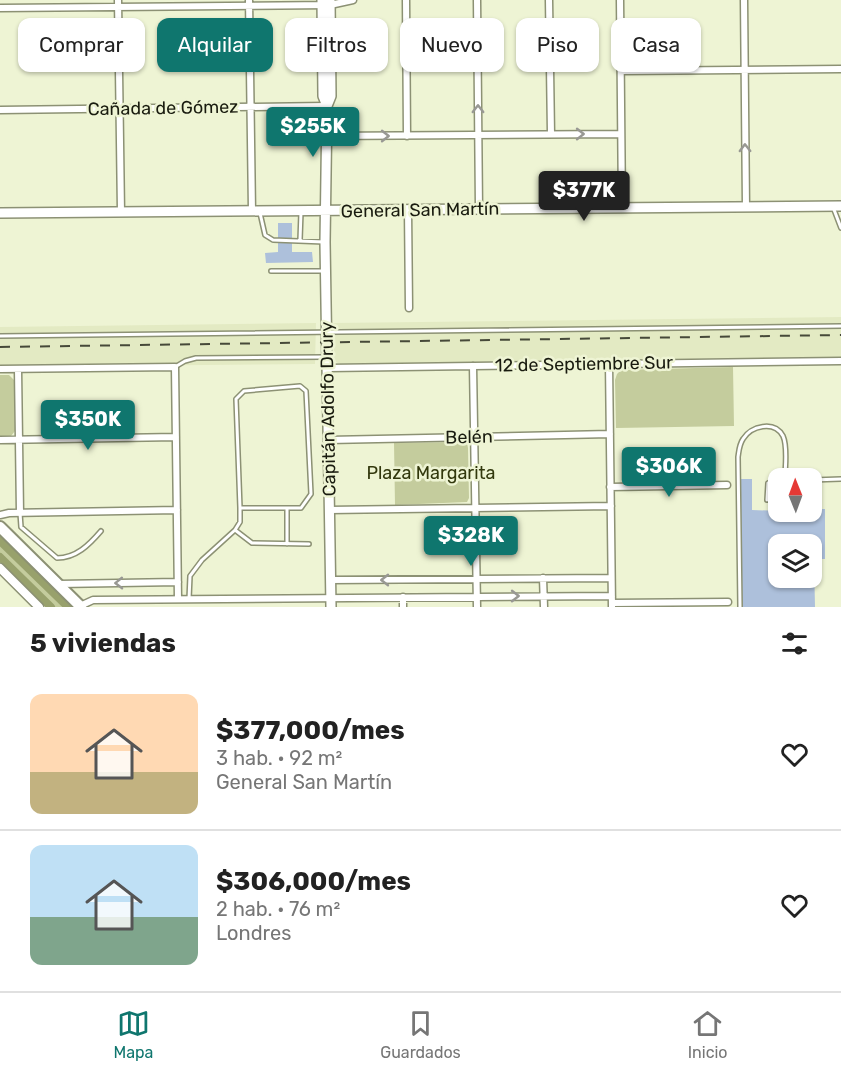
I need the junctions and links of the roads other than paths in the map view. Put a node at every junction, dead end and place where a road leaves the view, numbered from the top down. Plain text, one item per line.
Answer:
1 (353, 0) edge
2 (406, 0) edge
3 (477, 0) edge
4 (549, 0) edge
5 (620, 0) edge
6 (744, 0) edge
7 (326, 2) edge
8 (118, 3) edge
9 (249, 3) edge
10 (0, 8) edge
11 (620, 18) edge
12 (841, 69) edge
13 (701, 70) edge
14 (745, 70) junction
15 (621, 72) edge
16 (327, 106) junction
17 (251, 107) junction
18 (119, 108) junction
19 (0, 110) edge
20 (551, 134) junction
21 (621, 134) junction
22 (479, 135) junction
23 (326, 136) junction
24 (407, 136) junction
25 (837, 206) edge
26 (746, 207) junction
27 (622, 208) junction
28 (479, 209) junction
29 (326, 210) junction
30 (408, 210) junction
31 (256, 211) junction
32 (301, 211) junction
33 (121, 212) junction
34 (0, 213) edge
35 (841, 228) edge
36 (300, 240) junction
37 (325, 242) junction
38 (271, 271) dead end
39 (326, 271) junction
40 (409, 308) dead end
41 (841, 326) edge
42 (327, 332) junction
43 (0, 336) edge
44 (327, 357) junction
45 (841, 361) edge
46 (609, 364) junction
47 (473, 366) junction
48 (175, 367) junction
49 (328, 368) junction
50 (0, 369) edge
51 (18, 369) junction
52 (610, 434) junction
53 (176, 437) junction
54 (474, 437) junction
55 (19, 440) junction
56 (328, 440) junction
57 (0, 441) edge
58 (785, 468) edge
59 (841, 479) edge
60 (822, 480) edge
61 (768, 483) edge
62 (727, 485) dead end
63 (610, 487) junction
64 (767, 500) dead end
65 (611, 506) junction
66 (240, 508) junction
67 (287, 508) junction
68 (476, 508) junction
69 (177, 510) junction
70 (329, 510) junction
71 (20, 513) junction
72 (0, 515) edge
73 (0, 527) edge
74 (235, 530) junction
75 (101, 531) dead end
76 (287, 544) junction
77 (309, 544) dead end
78 (0, 568) edge
79 (543, 578) junction
80 (611, 578) junction
81 (477, 579) junction
82 (330, 580) junction
83 (178, 582) junction
84 (58, 584) junction
85 (544, 596) junction
86 (612, 596) junction
87 (403, 597) junction
88 (477, 597) junction
89 (184, 599) junction
90 (331, 602) edge
91 (728, 602) dead end
92 (612, 605) edge
93 (39, 607) edge
94 (81, 607) edge
95 (184, 607) edge
96 (403, 607) edge
97 (477, 607) edge
98 (544, 607) edge
99 (740, 607) edge

1 - 7 street
2 - 24 street
22 -> 3 street
4 - 20 street
5 - 11 street
6 - 14 street
7 - 9 street
7 - 16 main road, Capitán Adolfo Drury
8 - 9 street
8 - 10 street
8 - 18 street
9 - 17 street
12 - 14 street
13 - 14 street
26 -> 14 street
15 - 21 street
16 - 17 street, Cañada de Gómez
16 - 23 main road, Capitán Adolfo Drury
17 - 18 street, Cañada de Gómez
17 - 31 street
18 - 19 street, Cañada de Gómez
18 - 33 street
20 -> 21 street
20 - 22 street
21 - 27 street
22 - 24 street
22 - 28 street
23 -> 24 street
23 - 29 main road, Capitán Adolfo Drury
25 - 26 main road, General San Martín
25 - 35 lane
26 - 27 main road, General San Martín
27 - 28 main road, General San Martín
28 - 30 main road, General San Martín
29 - 30 main road, General San Martín
29 - 32 main road, General San Martín
29 - 37 main road, Capitán Adolfo Drury
30 - 40 street
31 - 32 main road, General San Martín
31 - 33 main road, General San Martín
31 - 36 lane
32 - 36 lane
33 - 34 main road, General San Martín
36 - 37 lane
37 - 39 main road, Capitán Adolfo Drury
38 - 39 lane
39 - 42 main road, Capitán Adolfo Drury
41 - 42 lane
42 - 43 lane
42 - 44 main road, Capitán Adolfo Drury
44 - 48 lane
44 - 49 main road, Capitán Adolfo Drury
45 - 46 street, 12 de Septiembre Sur
46 - 47 street, 12 de Septiembre Sur
46 - 52 street
47 - 49 street, 12 de Septiembre Sur
47 - 54 street
48 - 51 street
48 - 53 street
49 - 56 main road, Capitán Adolfo Drury
50 - 51 street
51 - 55 street
52 - 54 street, Belén
52 - 63 street
53 - 55 street
53 - 69 street
54 - 56 street, Belén
54 - 68 street
55 - 57 street
55 - 71 street
56 - 70 main road, Capitán Adolfo Drury
58 - 99 lane
59 - 60 lane
61 - 64 lane
62 - 63 street
63 - 65 street
65 - 68 street
65 - 80 street
66 - 67 lane
66 - 67 lane
66 - 74 lane
67 - 76 lane
68 - 70 street
68 - 81 street
69 - 71 street
69 - 83 street
70 - 82 main road, Capitán Adolfo Drury
71 - 72 street
71 - 75 lane
73 - 84 main road
74 - 76 lane
74 - 89 lane
76 - 77 lane
78 - 93 street
79 - 80 street
79 - 81 street
79 - 85 street
80 - 86 street
81 -> 82 street
81 - 88 street
82 - 90 main road, Capitán Adolfo Drury
83 -> 84 street
83 - 89 street
84 - 94 main road
85 - 86 street
88 -> 85 street
85 - 98 street
86 - 92 street
87 - 88 street
87 - 90 street
87 - 96 street
88 - 97 street
89 - 90 street
89 - 94 street
89 - 95 street
91 - 92 street

